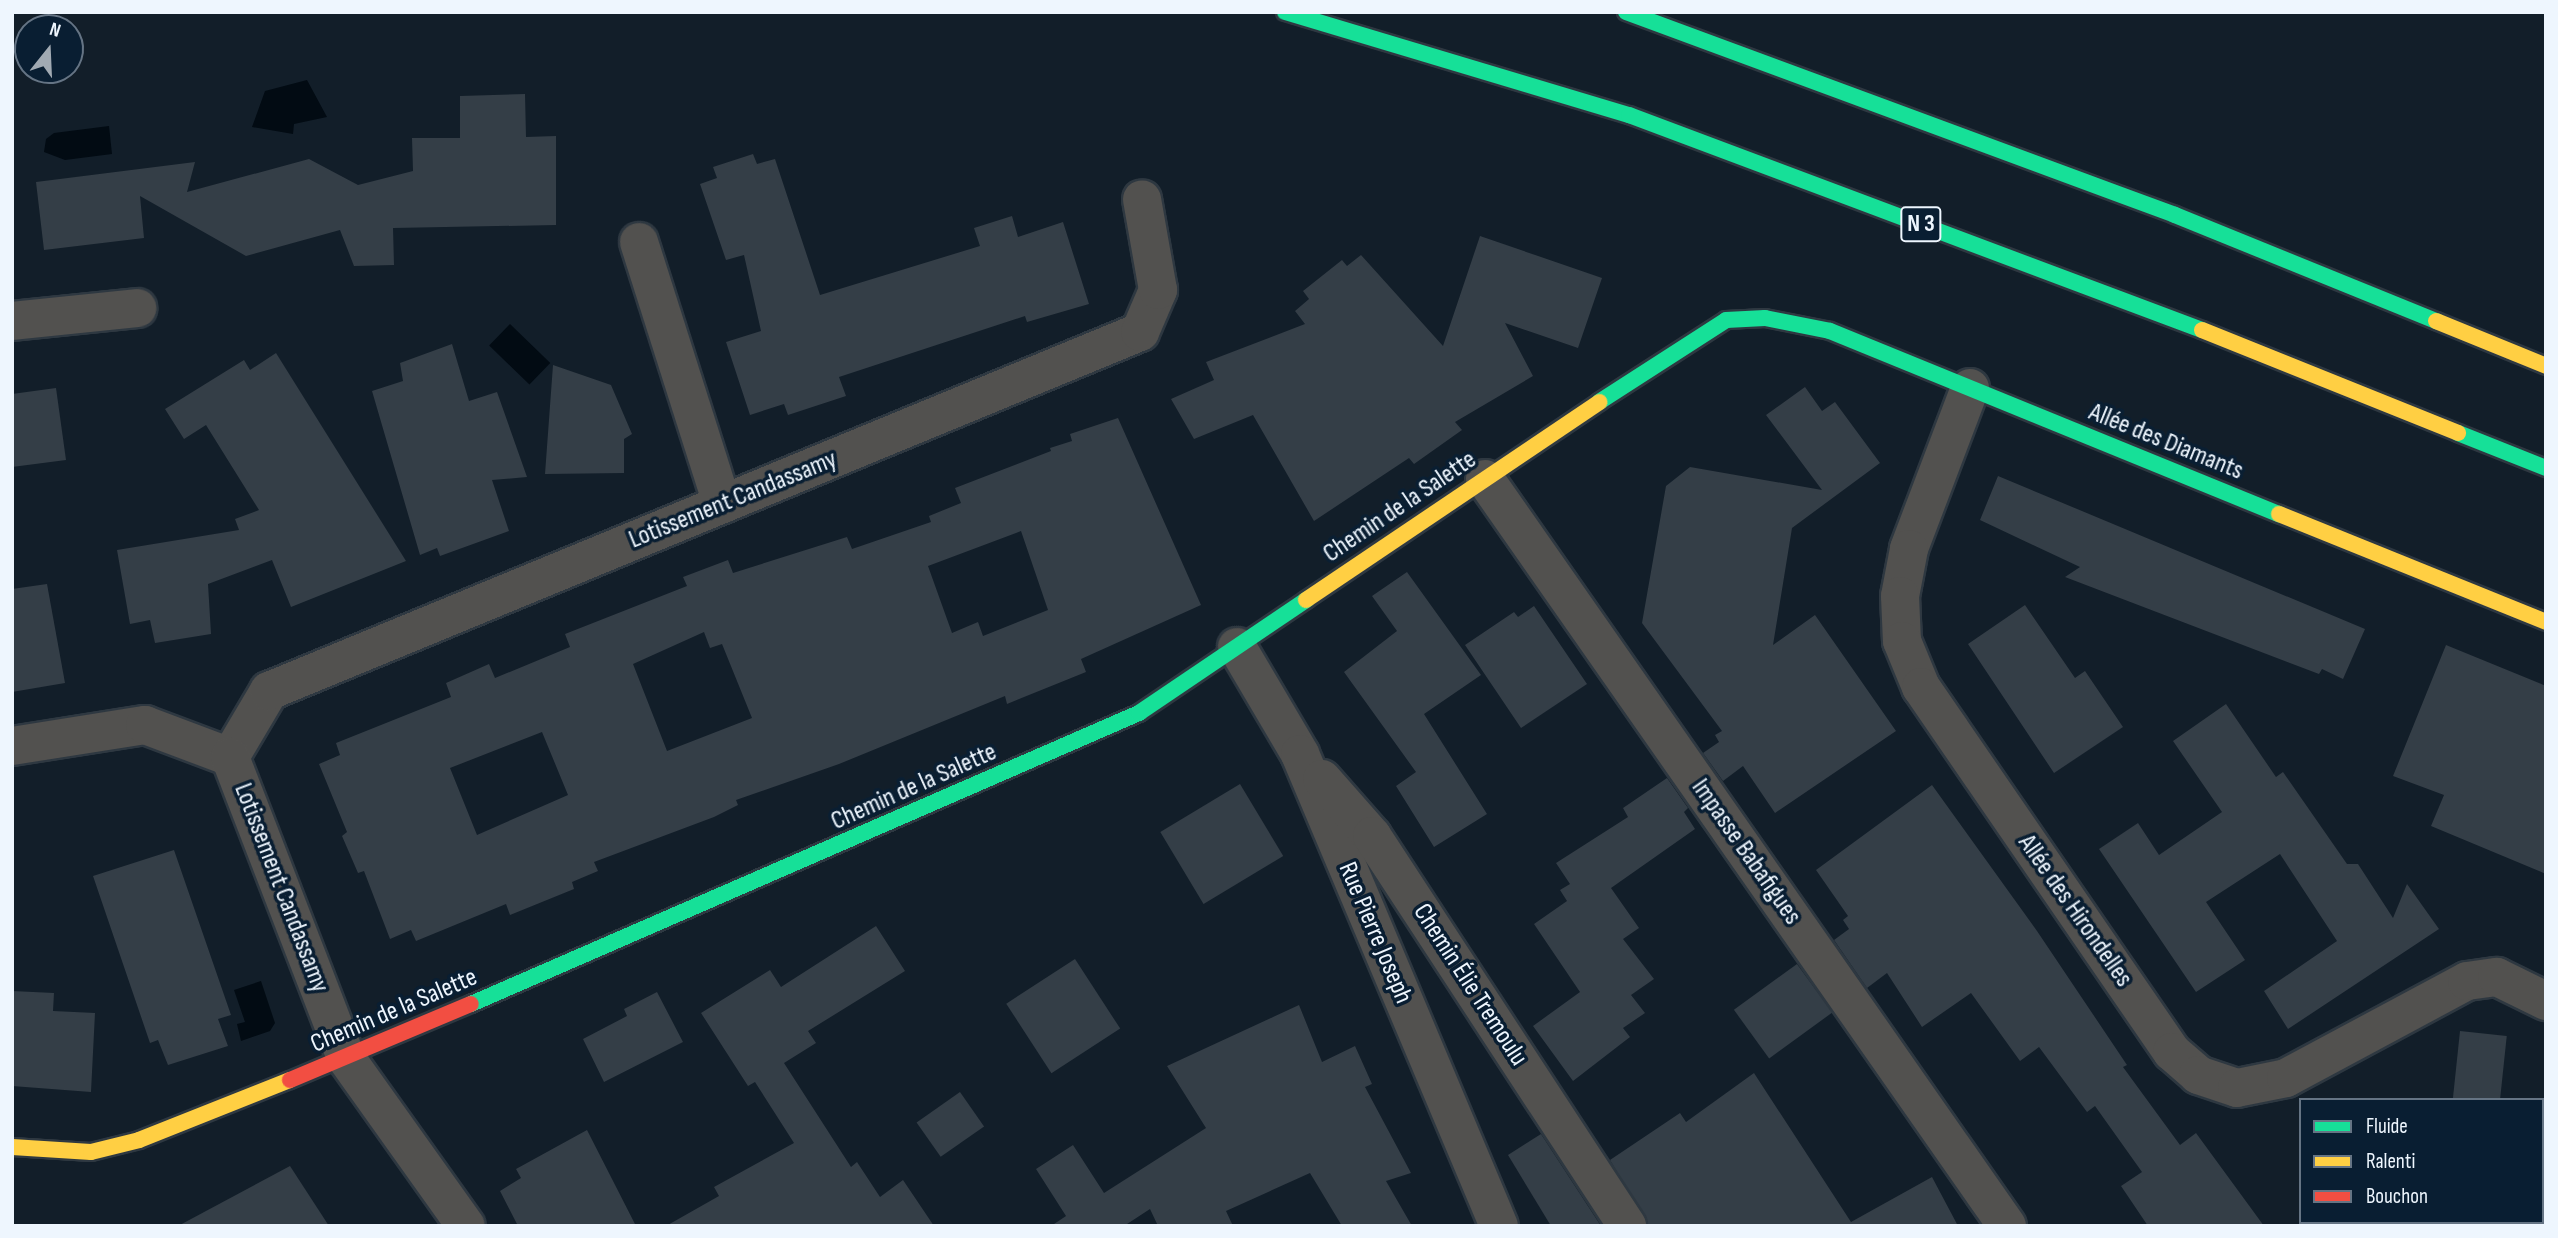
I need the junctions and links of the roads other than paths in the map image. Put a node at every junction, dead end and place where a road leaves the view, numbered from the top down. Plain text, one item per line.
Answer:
1 (1285, 12) edge
2 (1626, 12) edge
3 (1142, 199) dead end
4 (639, 242) dead end
5 (137, 308) dead end
6 (1765, 318) joint
7 (12, 321) edge
8 (2546, 366) edge
9 (1970, 388) junction
10 (2546, 468) edge
11 (1485, 479) junction
12 (722, 504) junction
13 (2546, 622) edge
14 (1237, 647) junction
15 (12, 746) edge
16 (1300, 754) junction
17 (230, 757) junction
18 (2546, 1001) edge
19 (346, 1058) junction
20 (12, 1147) edge
21 (466, 1226) edge
22 (1499, 1226) edge
23 (1627, 1226) edge
24 (2007, 1226) edge

1 - 10 main road, N 3
2 - 8 main road
3 - 12 street, Lotissement Candassamy
4 - 12 street
5 - 7 street
6 - 9 main road, Allée des Diamants
6 - 11 main road, Chemin de la Salette
9 - 13 main road, Allée des Diamants
9 - 18 street, Allée des Hirondelles
11 - 14 main road, Chemin de la Salette
11 - 24 street, Impasse Babafigues
12 - 17 street, Lotissement Candassamy
14 - 16 street, Rue Pierre Joseph
14 - 19 main road, Chemin de la Salette
15 - 17 street, Lotissement Candassamy
16 - 22 street, Rue Pierre Joseph
16 - 23 street, Chemin Élie Tremoulu
17 - 19 street, Lotissement Candassamy
19 - 20 main road, Chemin de la Salette
19 - 21 street, Lotissement Candassamy

